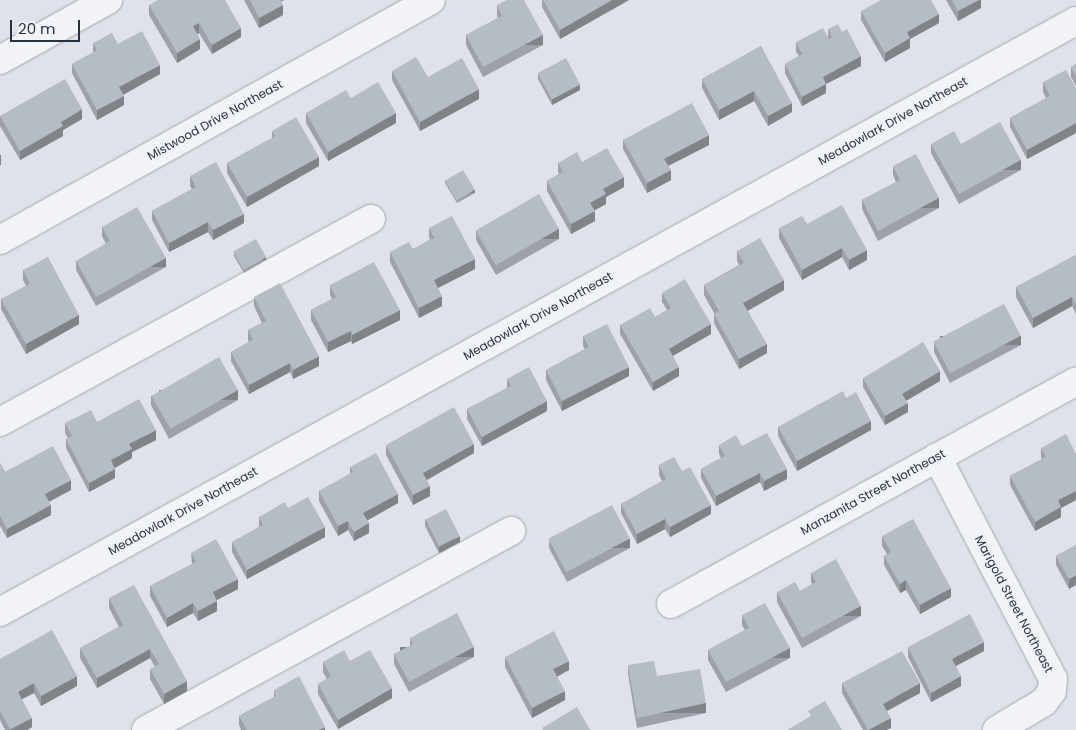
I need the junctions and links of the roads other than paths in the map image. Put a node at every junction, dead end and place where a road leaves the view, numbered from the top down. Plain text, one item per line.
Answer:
1 (108, 0) edge
2 (431, 0) edge
3 (1076, 21) edge
4 (0, 60) edge
5 (371, 219) dead end
6 (0, 240) edge
7 (1076, 381) edge
8 (0, 422) edge
9 (937, 457) junction
10 (510, 530) dead end
11 (671, 604) dead end
12 (0, 612) edge
13 (146, 730) edge
14 (997, 730) edge

1 - 4 street
2 - 6 street, Mistwood Drive Northeast
3 - 12 street, Meadowlark Drive Northeast
5 - 8 street
7 - 9 street, Manzanita Street Northeast
9 - 11 street, Manzanita Street Northeast
9 - 14 street, Marigold Street Northeast
10 - 13 street

